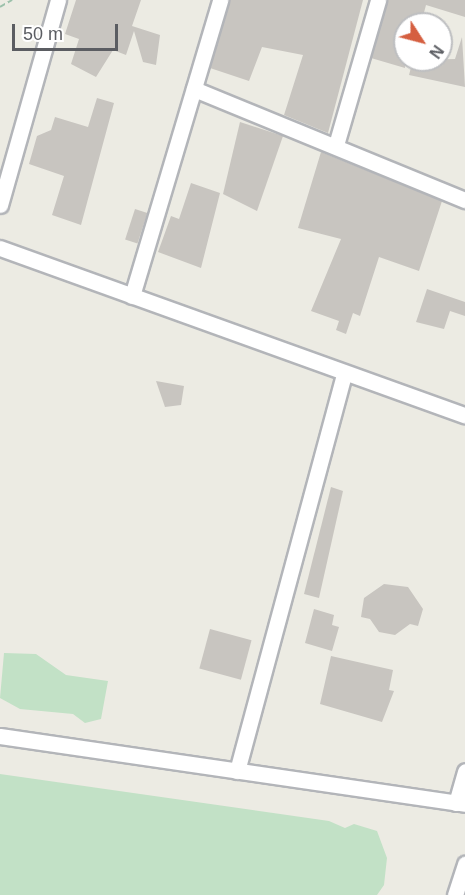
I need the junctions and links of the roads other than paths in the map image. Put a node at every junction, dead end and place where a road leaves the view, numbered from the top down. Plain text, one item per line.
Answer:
1 (58, 0) edge
2 (220, 0) edge
3 (378, 0) edge
4 (194, 89) junction
5 (336, 145) junction
6 (465, 200) edge
7 (0, 205) edge
8 (0, 248) edge
9 (132, 296) junction
10 (344, 375) junction
11 (465, 415) edge
12 (0, 736) edge
13 (237, 771) junction
14 (465, 771) edge
15 (460, 803) edge
16 (465, 864) edge
17 (455, 895) edge

1 - 7 street
2 - 4 street
3 - 5 street
4 - 5 street
4 - 9 street
5 - 6 street
8 - 9 street
9 - 10 street
10 - 11 street
10 - 13 street
12 - 13 street
13 - 15 street
14 - 15 street
16 - 17 street

